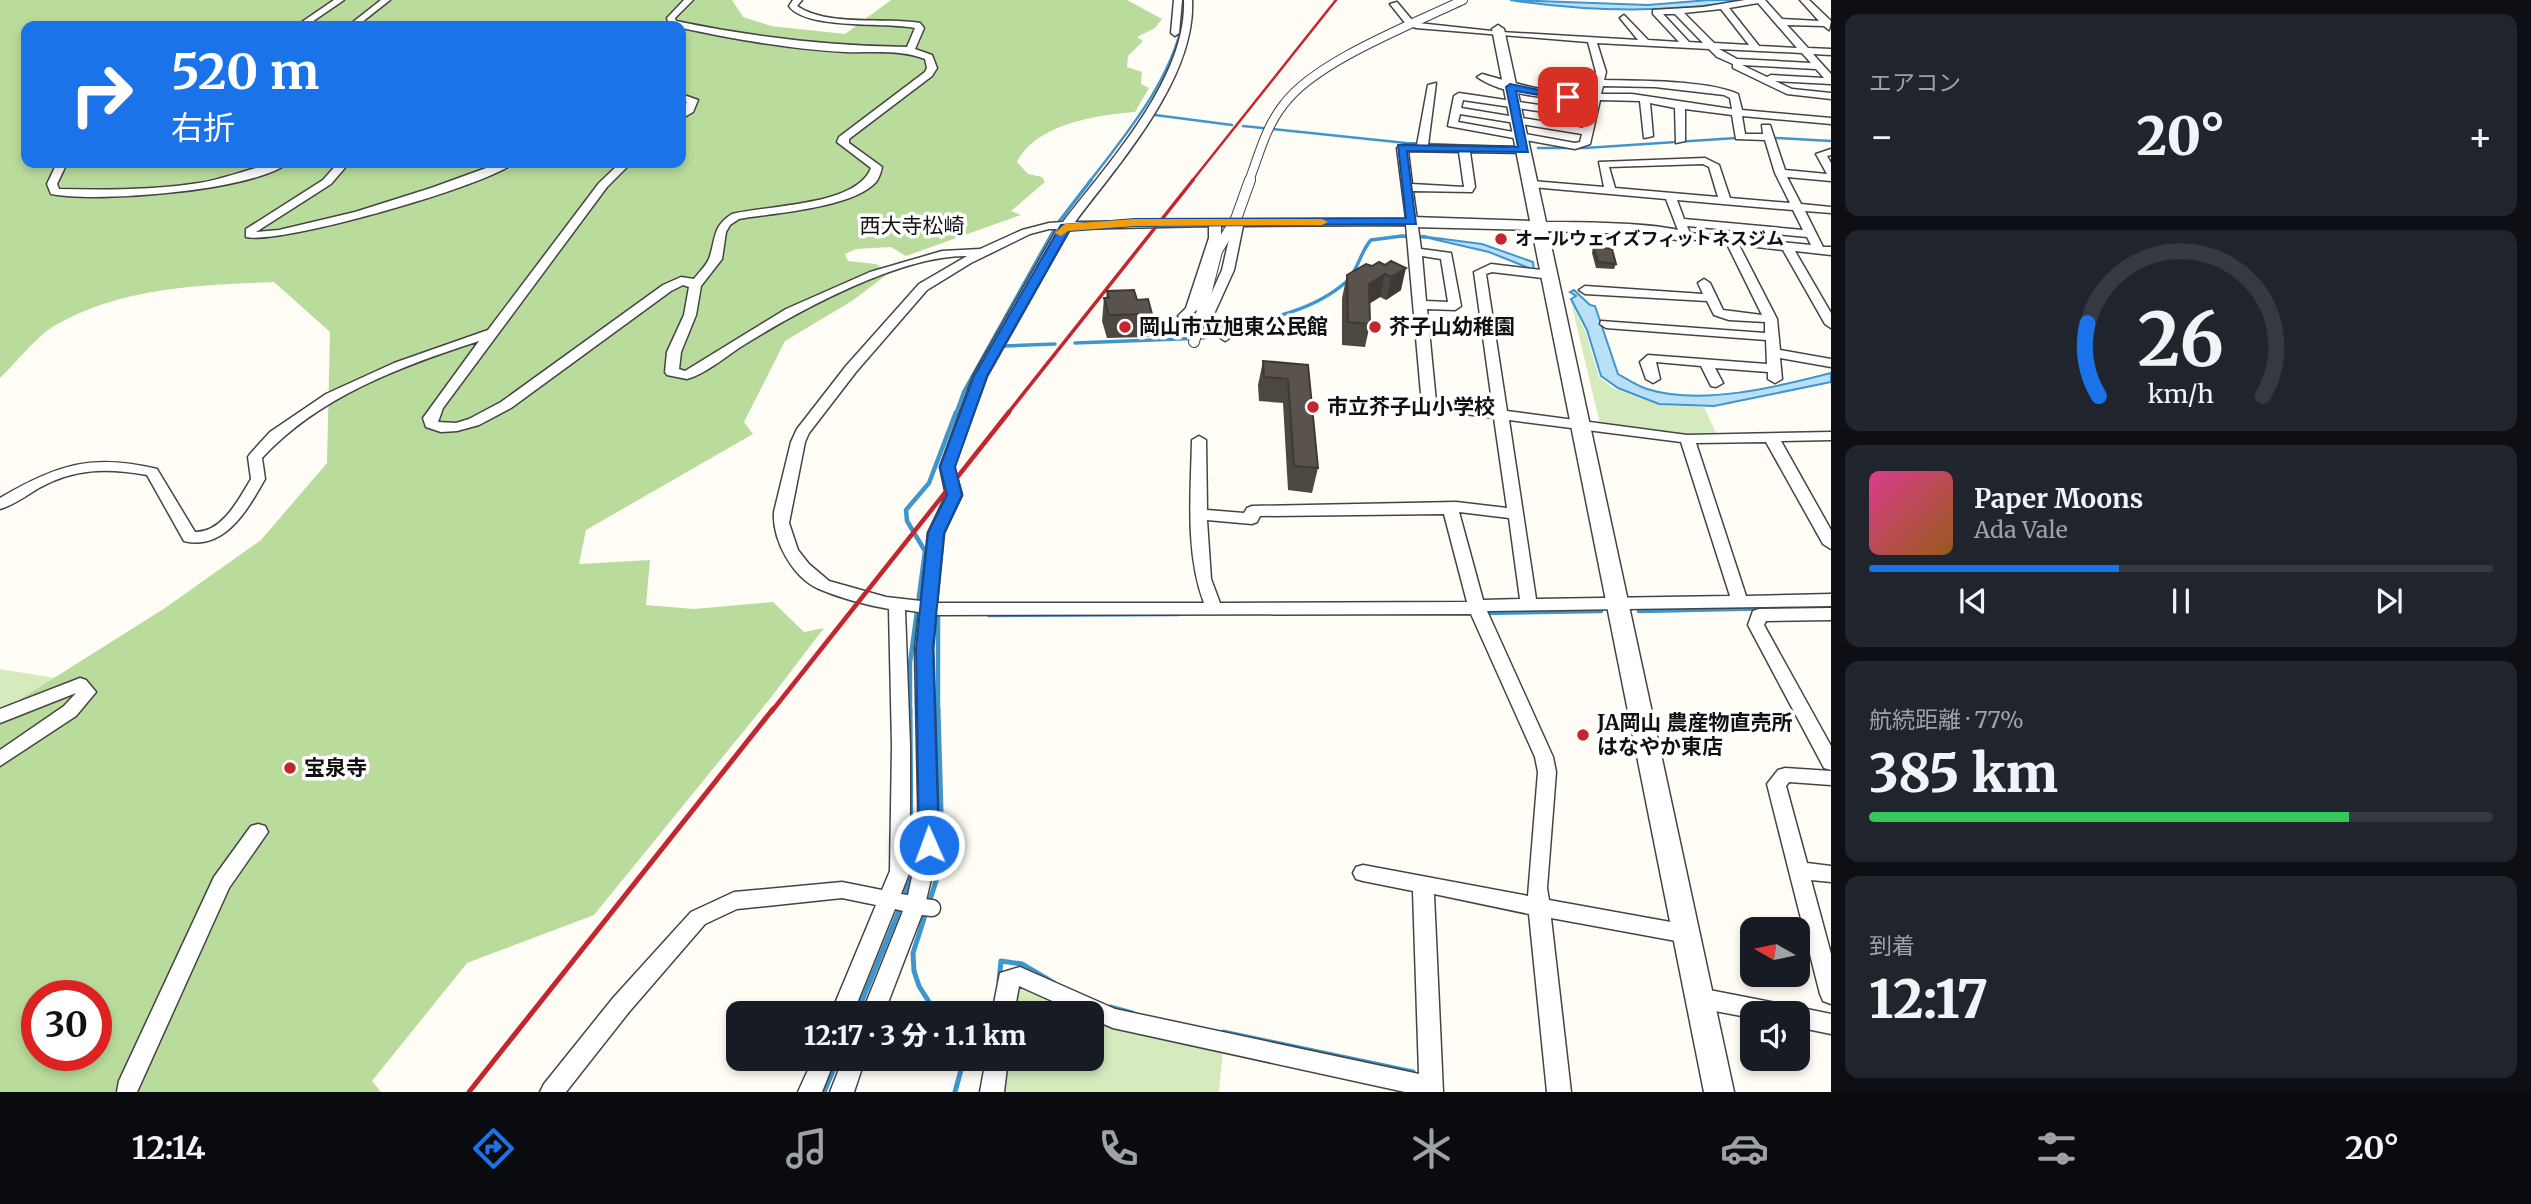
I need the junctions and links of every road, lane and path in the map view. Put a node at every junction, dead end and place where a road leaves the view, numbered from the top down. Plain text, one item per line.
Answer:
1 (340, 0) edge
2 (386, 0) edge
3 (689, 0) edge
4 (798, 0) edge
5 (1178, 0) edge
6 (1188, 0) edge
7 (1462, 0) edge
8 (1760, 0) edge
9 (1804, 0) edge
10 (1394, 4) dead end
11 (1724, 7) junction
12 (1678, 12) junction
13 (1624, 18) dead end
14 (308, 21) edge
15 (359, 21) edge
16 (672, 21) edge
17 (1780, 22) junction
18 (1413, 24) junction
19 (686, 26) edge
20 (1829, 26) edge
21 (1500, 32) junction
22 (1175, 33) dead end
23 (1592, 40) junction
24 (1646, 43) junction
25 (1687, 45) junction
26 (1711, 46) junction
27 (1756, 48) junction
28 (911, 50) junction
29 (1805, 51) junction
30 (1831, 52) edge
31 (1735, 62) junction
32 (1819, 66) junction
33 (1482, 77) dead end
34 (1762, 78) junction
35 (1831, 81) edge
36 (1598, 83) junction
37 (1433, 85) dead end
38 (1510, 87) junction
39 (1831, 96) edge
40 (686, 98) edge
41 (1595, 99) junction
42 (1646, 100) junction
43 (1514, 104) junction
44 (1680, 107) junction
45 (1455, 110) junction
46 (686, 112) edge
47 (1736, 113) junction
48 (1762, 115) junction
49 (1591, 116) junction
50 (1517, 120) junction
51 (1831, 121) edge
52 (1588, 132) junction
53 (1648, 136) dead end
54 (1769, 137) junction
55 (1680, 141) dead end
56 (1523, 144) junction
57 (1422, 145) junction
58 (1464, 148) junction
59 (1831, 152) edge
60 (60, 168) edge
61 (266, 168) edge
62 (340, 168) edge
63 (496, 168) edge
64 (621, 168) edge
65 (1780, 173) junction
66 (1831, 176) edge
67 (1532, 184) junction
68 (1408, 187) junction
69 (1610, 190) junction
70 (1670, 196) junction
71 (1725, 200) junction
72 (1797, 206) junction
73 (1831, 210) edge
74 (1215, 222) junction
75 (1236, 222) junction
76 (1540, 224) junction
77 (1059, 227) junction
78 (1682, 229) junction
79 (1811, 234) junction
80 (1414, 237) junction
81 (1731, 242) junction
82 (1787, 247) junction
83 (1825, 250) edge
84 (982, 253) junction
85 (1550, 275) junction
86 (1704, 283) dead end
87 (695, 286) junction
88 (1585, 290) dead end
89 (1711, 299) junction
90 (1420, 305) junction
91 (1184, 316) dead end
92 (1771, 319) junction
93 (1606, 324) dead end
94 (1831, 324) edge
95 (494, 332) junction
96 (1220, 332) dead end
97 (1773, 337) junction
98 (1194, 340) dead end
99 (1774, 353) junction
100 (1706, 362) junction
101 (1831, 363) edge
102 (1653, 379) dead end
103 (1716, 383) dead end
104 (1502, 415) junction
105 (1582, 425) junction
106 (1831, 436) edge
107 (1771, 437) junction
108 (1687, 439) junction
109 (1199, 440) dead end
110 (0, 503) edge
111 (1453, 509) junction
112 (1199, 514) junction
113 (1514, 514) junction
114 (1831, 544) edge
115 (1741, 602) junction
116 (1618, 604) junction
117 (1530, 605) junction
118 (918, 607) junction
119 (1215, 610) junction
120 (1479, 611) junction
121 (1830, 612) edge
122 (0, 716) edge
123 (0, 760) edge
124 (1831, 763) edge
125 (1831, 778) edge
126 (258, 832) dead end
127 (1797, 870) junction
128 (1363, 873) dead end
129 (1831, 874) edge
130 (1423, 884) junction
131 (910, 904) junction
132 (1539, 907) junction
133 (1687, 934) junction
134 (1823, 939) edge
135 (1831, 994) edge
136 (1699, 998) junction
137 (849, 1001) edge
138 (877, 1001) edge
139 (1004, 1001) edge
140 (1075, 1001) edge
141 (1740, 1006) edge
142 (1104, 1014) edge
143 (1810, 1020) edge
144 (1831, 1024) edge
145 (819, 1071) edge
146 (850, 1071) edge
147 (995, 1071) edge
148 (1431, 1089) edge
149 (125, 1091) edge
150 (552, 1092) edge
151 (810, 1092) edge
152 (842, 1092) edge
153 (992, 1092) edge
154 (1559, 1092) edge
155 (1719, 1092) edge

1 - 14 street
2 - 15 street
3 - 16 street
4 - 28 street
5 - 22 street
6 - 77 street
7 - 18 street
8 - 11 street
8 - 17 street
9 - 20 street
10 - 18 street
11 - 12 street
11 - 27 street
12 - 25 street
12 - 26 street
13 - 24 street
17 - 20 street
17 - 29 street
18 - 21 street
18 - 75 street
19 - 28 street
21 - 23 street
21 - 38 street
23 - 24 street
23 - 36 street
24 - 25 street
25 - 26 street
26 - 27 street
26 - 31 street
27 - 29 street
28 - 87 street
29 - 30 street
29 - 32 street
31 - 32 street
31 - 34 street
32 - 35 street
33 - 38 street
34 - 35 street
34 - 39 street
36 - 41 street
36 - 47 street
37 - 57 street
38 - 41 street
38 - 43 street
40 - 46 street
41 - 42 street
41 - 49 street
42 - 44 street
42 - 53 street
43 - 45 street
43 - 49 street
43 - 50 street
44 - 47 street
44 - 55 street
45 - 50 street
45 - 56 street
47 - 48 street
47 - 54 street
48 - 51 street
48 - 54 street
49 - 52 street
50 - 52 street
50 - 56 street
52 - 56 street
54 - 65 street
56 - 58 street
56 - 67 street
57 - 58 street
57 - 68 street
58 - 68 street
59 - 66 street
60 - 61 street
62 - 63 street
64 - 95 street
65 - 66 street
65 - 72 street
67 - 69 street
67 - 76 street
68 - 80 street
69 - 70 street
69 - 71 street
70 - 71 street
70 - 78 street
71 - 72 street
72 - 73 street
72 - 79 street
74 - 75 street
74 - 77 street
74 - 91 street
75 - 80 street
75 - 96 street
75 - 98 street
76 - 78 street
76 - 80 street
76 - 85 street
77 - 84 street
77 - 118 street
78 - 79 street
78 - 81 street
79 - 83 street
80 - 90 street
80 - 90 street
81 - 82 street
81 - 92 street
82 - 83 street
82 - 94 street
84 - 87 street
84 - 118 street
85 - 104 street
85 - 105 street
86 - 89 street
87 - 95 street
88 - 89 street
89 - 92 street
90 - 104 street
92 - 97 street
93 - 97 street
95 - 110 street
97 - 99 street
99 - 100 street
99 - 101 street
100 - 102 street
100 - 103 street
104 - 105 street
104 - 113 street
105 - 108 street
105 - 116 street
106 - 107 street
107 - 108 street
107 - 114 street
108 - 115 street
109 - 112 street
111 - 112 street
111 - 113 street
111 - 120 street
112 - 119 street
113 - 117 street
115 - 116 street
115 - 121 street
116 - 117 street
116 - 133 street
117 - 120 street
118 - 119 street
118 - 131 street
118 - 131 street
119 - 120 street
120 - 132 street
121 - 124 street
122 - 123 street
125 - 127 street
126 - 149 street
127 - 129 street
127 - 134 street
128 - 130 street
130 - 132 street
130 - 148 street
131 - 137 street
131 - 138 street
131 - 150 street
132 - 133 street
132 - 154 street
133 - 136 street
134 - 135 street
136 - 141 street
136 - 155 street
139 - 140 street
142 - 148 street
143 - 144 street
145 - 151 street
146 - 152 street
147 - 153 street

